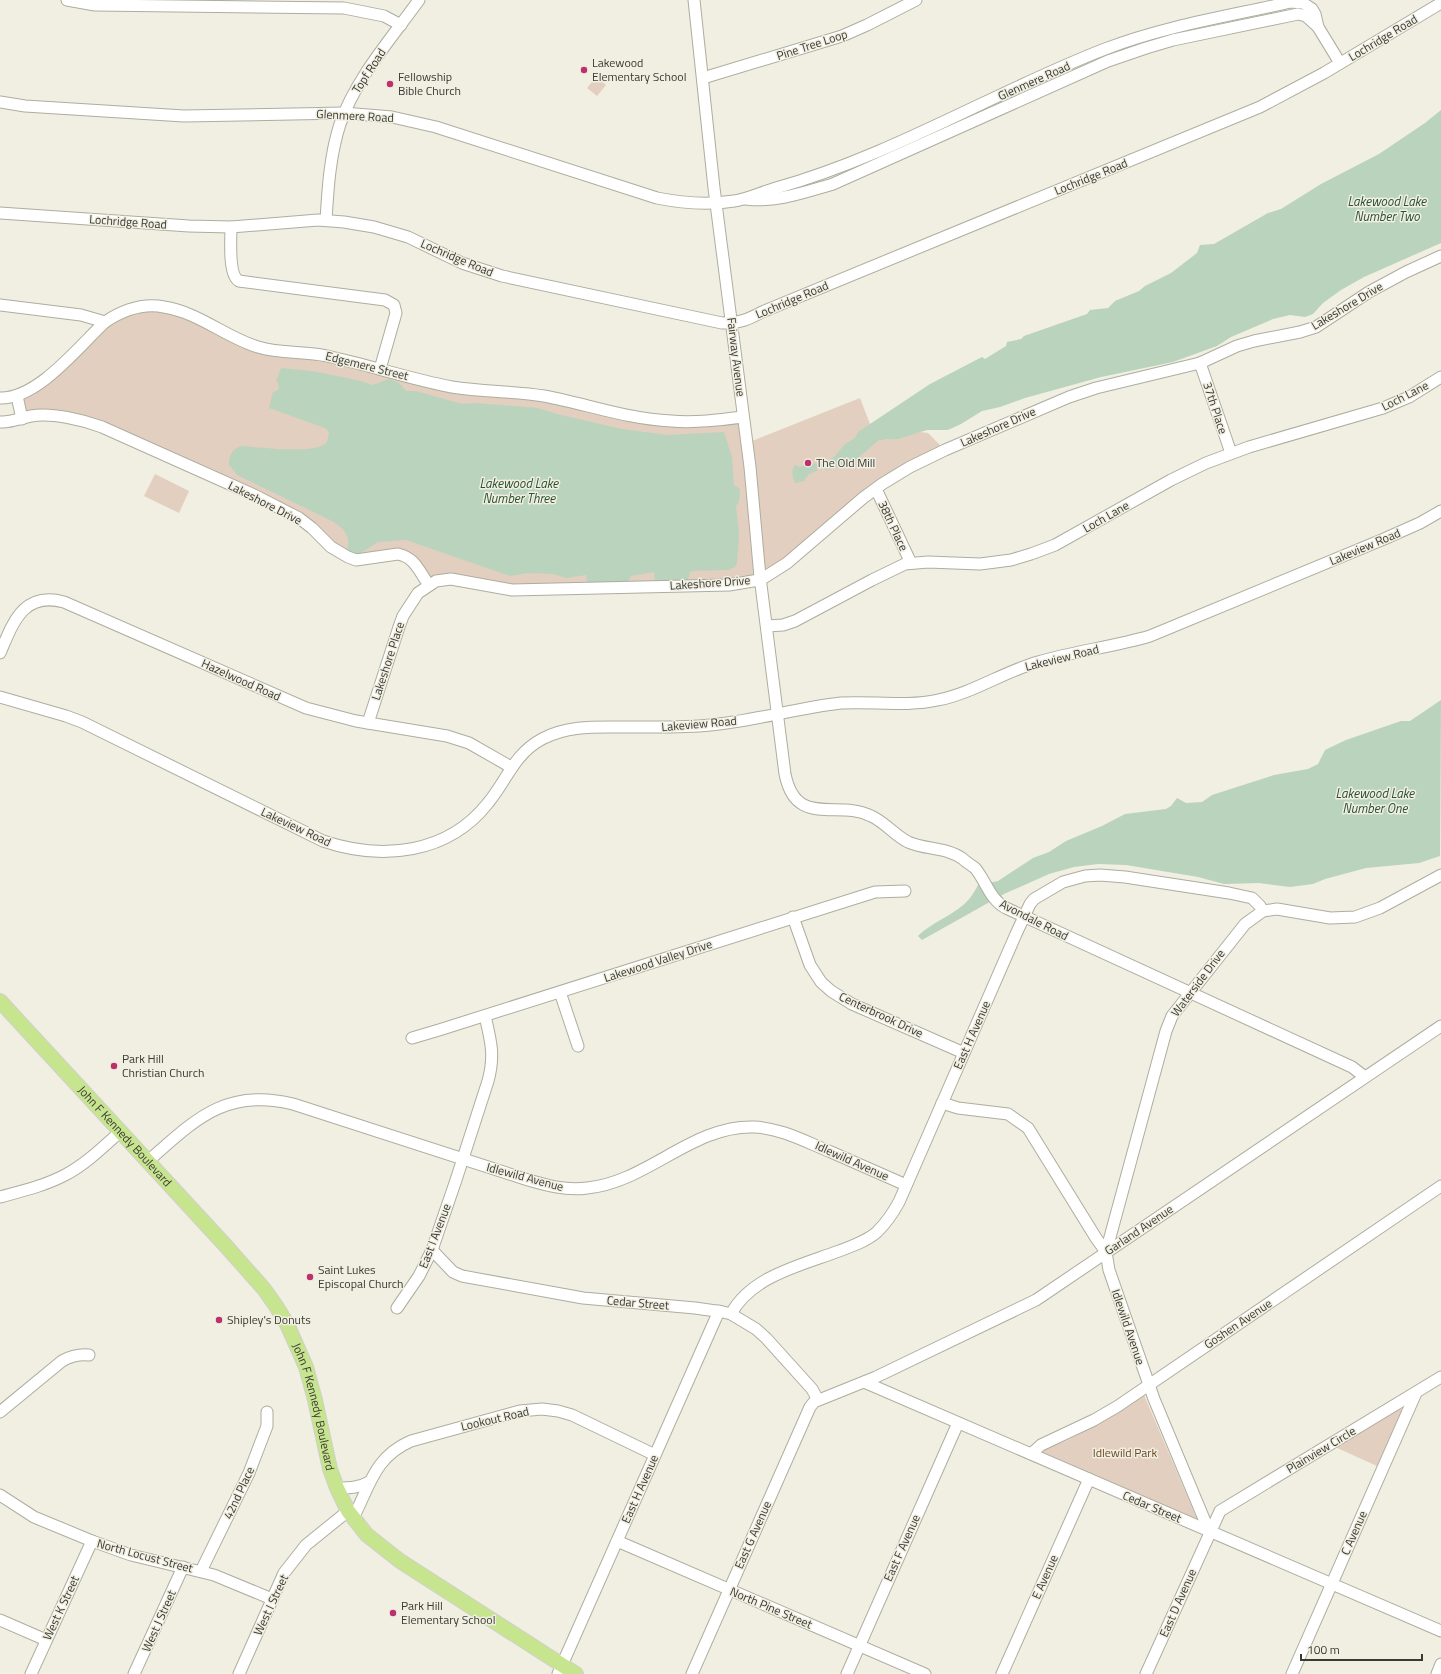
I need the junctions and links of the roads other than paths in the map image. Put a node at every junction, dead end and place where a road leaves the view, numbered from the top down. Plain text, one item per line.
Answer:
1 (67, 0) edge
2 (419, 0) edge
3 (694, 0) edge
4 (916, 0) edge
5 (1441, 3) edge
6 (401, 24) junction
7 (1340, 63) junction
8 (703, 78) junction
9 (0, 102) edge
10 (344, 113) junction
11 (716, 203) junction
12 (0, 213) edge
13 (326, 220) junction
14 (231, 227) junction
15 (1441, 256) edge
16 (0, 305) edge
17 (105, 322) junction
18 (732, 323) junction
19 (1200, 363) junction
20 (380, 369) junction
21 (1441, 377) edge
22 (17, 396) junction
23 (0, 398) edge
24 (744, 417) junction
25 (22, 419) junction
26 (0, 422) edge
27 (1230, 453) junction
28 (876, 489) junction
29 (1441, 512) edge
30 (911, 563) junction
31 (760, 577) junction
32 (429, 585) junction
33 (767, 626) junction
34 (0, 653) edge
35 (0, 697) edge
36 (777, 714) junction
37 (368, 723) junction
38 (511, 767) junction
39 (1441, 875) edge
40 (905, 891) dead end
41 (1263, 911) junction
42 (793, 917) junction
43 (1024, 917) junction
44 (560, 992) junction
45 (1190, 993) junction
46 (0, 1001) edge
47 (485, 1016) junction
48 (1441, 1026) edge
49 (412, 1038) dead end
50 (578, 1046) dead end
51 (964, 1054) junction
52 (1365, 1077) junction
53 (942, 1103) junction
54 (120, 1131) junction
55 (462, 1159) junction
56 (148, 1162) junction
57 (906, 1185) junction
58 (1441, 1186) edge
59 (0, 1197) edge
60 (432, 1250) junction
61 (1106, 1252) junction
62 (397, 1308) dead end
63 (718, 1311) junction
64 (731, 1314) junction
65 (89, 1355) dead end
66 (1441, 1377) edge
67 (864, 1382) junction
68 (1149, 1385) junction
69 (1416, 1393) junction
70 (818, 1400) junction
71 (0, 1412) edge
72 (267, 1412) dead end
73 (958, 1423) junction
74 (1031, 1454) junction
75 (655, 1455) junction
76 (1089, 1479) junction
77 (369, 1482) junction
78 (337, 1488) junction
79 (0, 1495) edge
80 (351, 1515) junction
81 (1209, 1531) junction
82 (617, 1541) junction
83 (92, 1542) junction
84 (183, 1567) junction
85 (201, 1571) junction
86 (1331, 1584) junction
87 (729, 1590) junction
88 (272, 1599) junction
89 (0, 1620) edge
90 (1441, 1631) edge
91 (46, 1640) junction
92 (859, 1646) junction
93 (1441, 1664) edge
94 (560, 1670) edge
95 (31, 1674) edge
96 (134, 1674) edge
97 (239, 1674) edge
98 (576, 1674) edge
99 (583, 1674) edge
100 (692, 1674) edge
101 (846, 1674) edge
102 (925, 1674) edge
103 (1002, 1674) edge
104 (1146, 1674) edge
105 (1292, 1674) edge
106 (1437, 1674) edge

1 - 6 street
2 - 6 street, Topf Road
3 - 8 street, Fairway Avenue
4 - 8 street, Pine Tree Loop
5 - 7 street, Lochridge Road
6 - 10 street, Topf Road
7 - 11 street, Glenmere Road
7 - 18 street, Lochridge Road
8 - 11 street, Fairway Avenue
9 - 10 street, Glenmere Road
10 - 11 street, Glenmere Road
10 - 13 street, Topf Road
11 - 18 street, Fairway Avenue
12 - 14 street, Lochridge Road
13 - 14 street, Lochridge Road
13 - 18 street, Lochridge Road
14 - 20 street
15 - 19 street, Lakeshore Drive
16 - 17 street
17 - 20 street, Edgemere Street
17 - 22 street
18 - 24 street, Fairway Avenue
19 - 27 street, 37th Place
19 - 28 street, Lakeshore Drive
20 - 24 street, Edgemere Street
21 - 27 street, Loch Lane
22 - 23 street
22 - 25 street
24 - 31 street, Fairway Avenue
25 - 26 street, Lakeshore Drive
25 - 32 street, Lakeshore Drive
27 - 30 street, Loch Lane
28 - 30 street, 38th Place
28 - 31 street, Lakeshore Drive
29 - 36 street, Lakeview Road
30 - 33 street, Loch Lane
31 - 32 street, Lakeshore Drive
31 - 33 street, Fairway Avenue
32 - 37 street, Lakeshore Place
33 - 36 street, Fairway Avenue
34 - 37 street, Hazelwood Road
35 - 38 street, Lakeview Road
36 - 38 street, Lakeview Road
36 - 43 street, Avondale Road
37 - 38 street, Hazelwood Road
39 - 41 street
40 - 42 street, Lakewood Valley Drive
41 - 43 street, East H Avenue
41 - 45 street, Waterside Drive
42 - 44 street, Lakewood Valley Drive
42 - 51 street, Centerbrook Drive
43 - 45 street, Avondale Road
43 - 51 street, East H Avenue
44 - 47 street, Lakewood Valley Drive
44 - 50 street
45 - 52 street, Avondale Road
45 - 61 street, Waterside Drive
46 - 54 main road, John F Kennedy Boulevard
47 - 49 street, Lakewood Valley Drive
47 - 55 street, East I Avenue
48 - 52 street, Garland Avenue
51 - 53 street, East H Avenue
52 - 61 street, Garland Avenue
53 - 57 street, East H Avenue
53 - 61 street, Idlewild Avenue
54 - 56 main road, John F Kennedy Boulevard
54 - 59 street
55 - 56 street, Idlewild Avenue
55 - 57 street, Idlewild Avenue
55 - 60 street, East I Avenue
56 - 78 main road, John F Kennedy Boulevard
57 - 64 street, East H Avenue
58 - 68 street, Goshen Avenue
60 - 62 street, East I Avenue
60 - 63 street, Cedar Street
61 - 67 street, Garland Avenue
61 - 68 street, Idlewild Avenue
63 - 64 street, Cedar Street
63 - 75 street, East H Avenue
64 - 70 street, Cedar Street
65 - 71 street
66 - 69 street, Plainview Circle
67 - 70 street, Garland Avenue
67 - 73 street, Cedar Street
68 - 74 street, Goshen Avenue
68 - 81 street, Idlewild Avenue
69 - 81 street, Plainview Circle
69 - 86 street, C Avenue
70 - 87 street, East G Avenue
72 - 85 street, 42nd Place
73 - 74 street, Cedar Street
73 - 92 street, East F Avenue
74 - 76 street, Cedar Street
75 - 77 street, Lookout Road
75 - 82 street, East H Avenue
76 - 81 street, Cedar Street
76 - 103 street, E Avenue
77 - 78 street
77 - 80 street, Lookout Road
78 - 80 main road, John F Kennedy Boulevard
79 - 83 street, North Locust Street
80 - 88 street, West I Street
80 - 94 main road, John F Kennedy Boulevard
81 - 86 street, Cedar Street
81 - 104 street, East D Avenue
82 - 87 street, North Pine Street
82 - 94 street, East H Avenue
83 - 84 street, North Locust Street
83 - 91 street, West K Street
84 - 85 street, North Locust Street
84 - 96 street, West J Street
85 - 88 street, North Locust Street
86 - 90 street, Cedar Street
86 - 105 street, C Avenue
87 - 92 street, North Pine Street
87 - 100 street, East G Avenue
88 - 97 street, West I Street
89 - 91 street
91 - 95 street, West K Street
92 - 101 street, East F Avenue
92 - 102 street, North Pine Street
93 - 106 street
94 - 98 main road, John F Kennedy Boulevard
94 - 99 main road, John F Kennedy Boulevard

